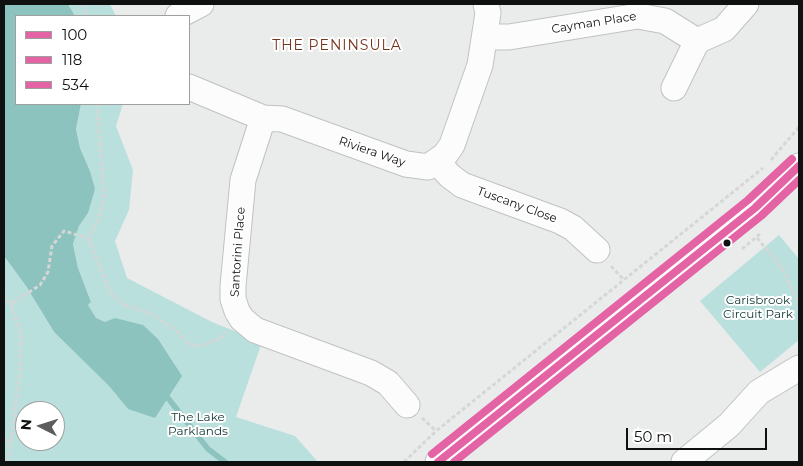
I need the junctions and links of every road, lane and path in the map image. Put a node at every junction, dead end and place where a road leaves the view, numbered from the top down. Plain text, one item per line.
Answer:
1 (201, 4) edge
2 (470, 4) edge
3 (486, 4) edge
4 (746, 4) edge
5 (180, 15) edge
6 (485, 37) junction
7 (697, 41) junction
8 (190, 88) edge
9 (674, 88) dead end
10 (97, 105) edge
11 (263, 118) junction
12 (799, 127) edge
13 (438, 162) junction
14 (799, 166) edge
15 (88, 238) junction
16 (756, 238) dead end
17 (596, 250) dead end
18 (4, 295) edge
19 (11, 304) junction
20 (799, 304) edge
21 (242, 319) junction
22 (799, 368) edge
23 (407, 405) dead end
24 (4, 439) edge
25 (10, 442) junction
26 (8, 462) edge
27 (404, 462) edge
28 (438, 462) edge
29 (684, 462) edge

1 - 5 street
2 - 6 street
3 - 6 street
4 - 7 street
6 - 7 street, Cayman Place
6 - 13 street
7 - 9 street
8 - 11 street, Riviera Way
10 - 15 path
11 - 13 street, Riviera Way
11 - 21 street, Santorini Place
12 - 27 path
13 - 17 street, Tuscany Close
14 - 28 street
15 - 19 path
15 - 21 path
16 - 20 path
18 - 19 path
19 - 25 path
21 - 23 street
22 - 29 street
24 - 25 path
25 - 26 path

